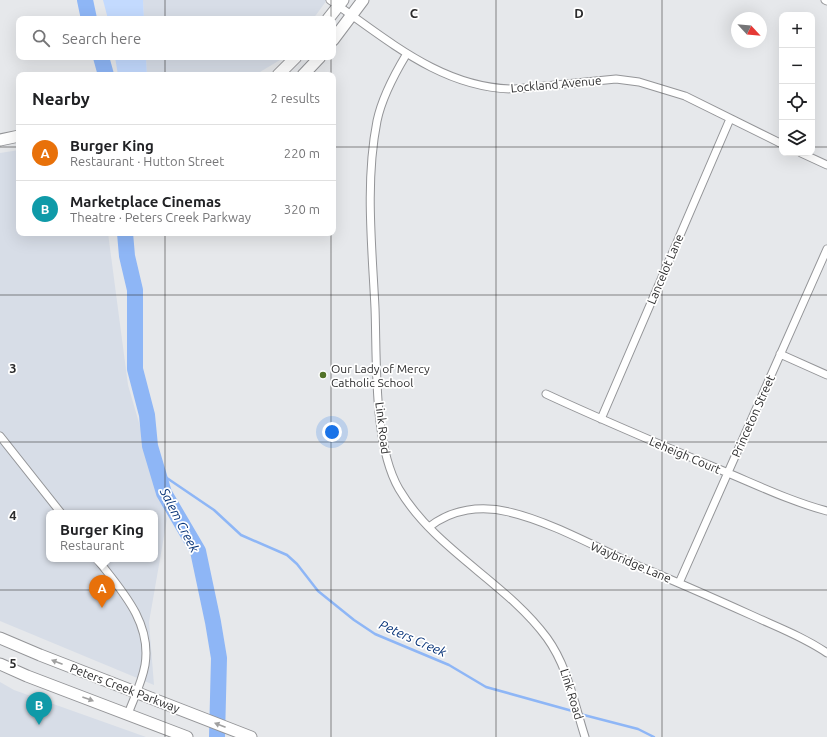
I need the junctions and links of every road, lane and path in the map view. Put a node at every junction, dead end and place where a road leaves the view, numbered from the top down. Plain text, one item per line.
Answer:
1 (363, 0) edge
2 (337, 2) edge
3 (352, 15) junction
4 (330, 16) edge
5 (336, 36) edge
6 (406, 54) junction
7 (293, 60) edge
8 (317, 60) edge
9 (281, 72) edge
10 (306, 72) edge
11 (730, 119) junction
12 (16, 137) edge
13 (0, 140) edge
14 (779, 143) edge
15 (808, 156) edge
16 (827, 165) edge
17 (827, 248) edge
18 (780, 354) junction
19 (827, 375) edge
20 (546, 394) dead end
21 (601, 419) junction
22 (0, 436) edge
23 (728, 473) junction
24 (59, 510) edge
25 (827, 511) edge
26 (429, 527) junction
27 (99, 562) edge
28 (679, 583) junction
29 (0, 638) edge
30 (827, 653) edge
31 (0, 664) edge
32 (136, 693) junction
33 (128, 714) junction
34 (247, 736) edge
35 (187, 737) edge
36 (585, 737) edge

1 - 3 main road
2 - 3 street, Lockland Avenue
2 - 4 main road
3 - 5 main road
3 - 6 street, Lockland Avenue
6 - 11 street, Lockland Avenue
6 - 26 street, Link Road
7 - 9 main road
8 - 10 main road
11 - 14 street, Lockland Avenue
11 - 21 street, Lancelot Lane
12 - 13 main road
15 - 16 street
17 - 18 street, Princeton Street
18 - 19 street
18 - 23 street, Princeton Street
20 - 21 street, Leheigh Court
21 - 23 street, Leheigh Court
22 - 24 street
23 - 25 street, Leheigh Court
23 - 28 street, Princeton Street
26 - 28 street, Waybridge Lane
26 - 36 street, Link Road
27 - 32 street
28 - 30 street, Waybridge Lane
32 -> 29 main road, Peters Creek Parkway
31 -> 33 main road, Peters Creek Parkway
32 - 33 street
34 -> 32 main road, Peters Creek Parkway
33 - 35 main road, Peters Creek Parkway

